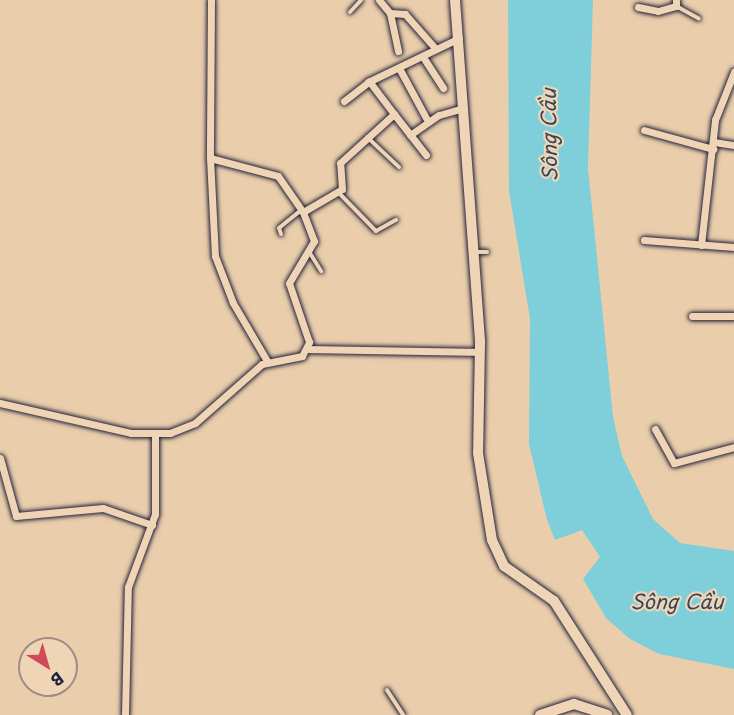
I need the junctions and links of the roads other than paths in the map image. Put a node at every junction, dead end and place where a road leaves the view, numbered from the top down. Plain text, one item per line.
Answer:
1 (211, 0) edge
2 (361, 0) edge
3 (379, 0) edge
4 (455, 0) edge
5 (676, 3) edge
6 (638, 7) dead end
7 (350, 12) dead end
8 (390, 14) junction
9 (699, 19) dead end
10 (459, 38) junction
11 (435, 48) junction
12 (398, 51) dead end
13 (423, 57) junction
14 (399, 68) junction
15 (734, 72) edge
16 (369, 81) junction
17 (443, 88) dead end
18 (344, 101) dead end
19 (466, 107) junction
20 (394, 114) junction
21 (426, 118) dead end
22 (644, 130) dead end
23 (410, 135) junction
24 (367, 137) junction
25 (713, 145) junction
26 (734, 145) edge
27 (426, 155) dead end
28 (210, 158) junction
29 (399, 167) dead end
30 (339, 193) junction
31 (302, 211) junction
32 (396, 220) dead end
33 (281, 234) dead end
34 (644, 240) dead end
35 (701, 245) junction
36 (734, 248) edge
37 (308, 249) junction
38 (487, 252) dead end
39 (470, 253) junction
40 (321, 271) dead end
41 (692, 316) dead end
42 (734, 316) edge
43 (309, 349) junction
44 (480, 352) junction
45 (265, 362) junction
46 (0, 403) edge
47 (655, 429) dead end
48 (155, 435) junction
49 (734, 447) edge
50 (0, 458) edge
51 (152, 525) junction
52 (387, 690) dead end
53 (125, 715) edge
54 (403, 715) edge
55 (540, 715) edge
56 (608, 715) edge
57 (627, 715) edge

1 - 28 street
2 - 7 lane
3 - 8 street
4 - 10 street
5 - 6 street
5 - 9 lane
8 - 11 street
8 - 12 street
10 - 11 street
10 - 19 street
11 - 13 street
13 - 14 street
13 - 17 street
14 - 16 street
14 - 21 street
15 - 25 street
16 - 18 street
16 - 20 street
19 - 23 street
19 - 39 street
20 - 23 street
20 - 24 street
22 - 25 street
23 - 27 street
24 - 29 lane
24 - 30 street
25 - 26 street
25 - 35 street
28 - 31 street
28 - 45 street
30 - 31 street
30 - 32 lane
31 - 33 lane
31 - 37 street
34 - 35 street
35 - 36 street
37 - 40 lane
37 - 43 street
38 - 39 lane
39 - 44 street
41 - 42 street
43 - 44 street
43 - 45 street
44 - 57 street
45 - 48 street
46 - 48 street
47 - 49 street
48 - 51 street
50 - 51 street
51 - 53 street
52 - 54 lane
55 - 56 street

